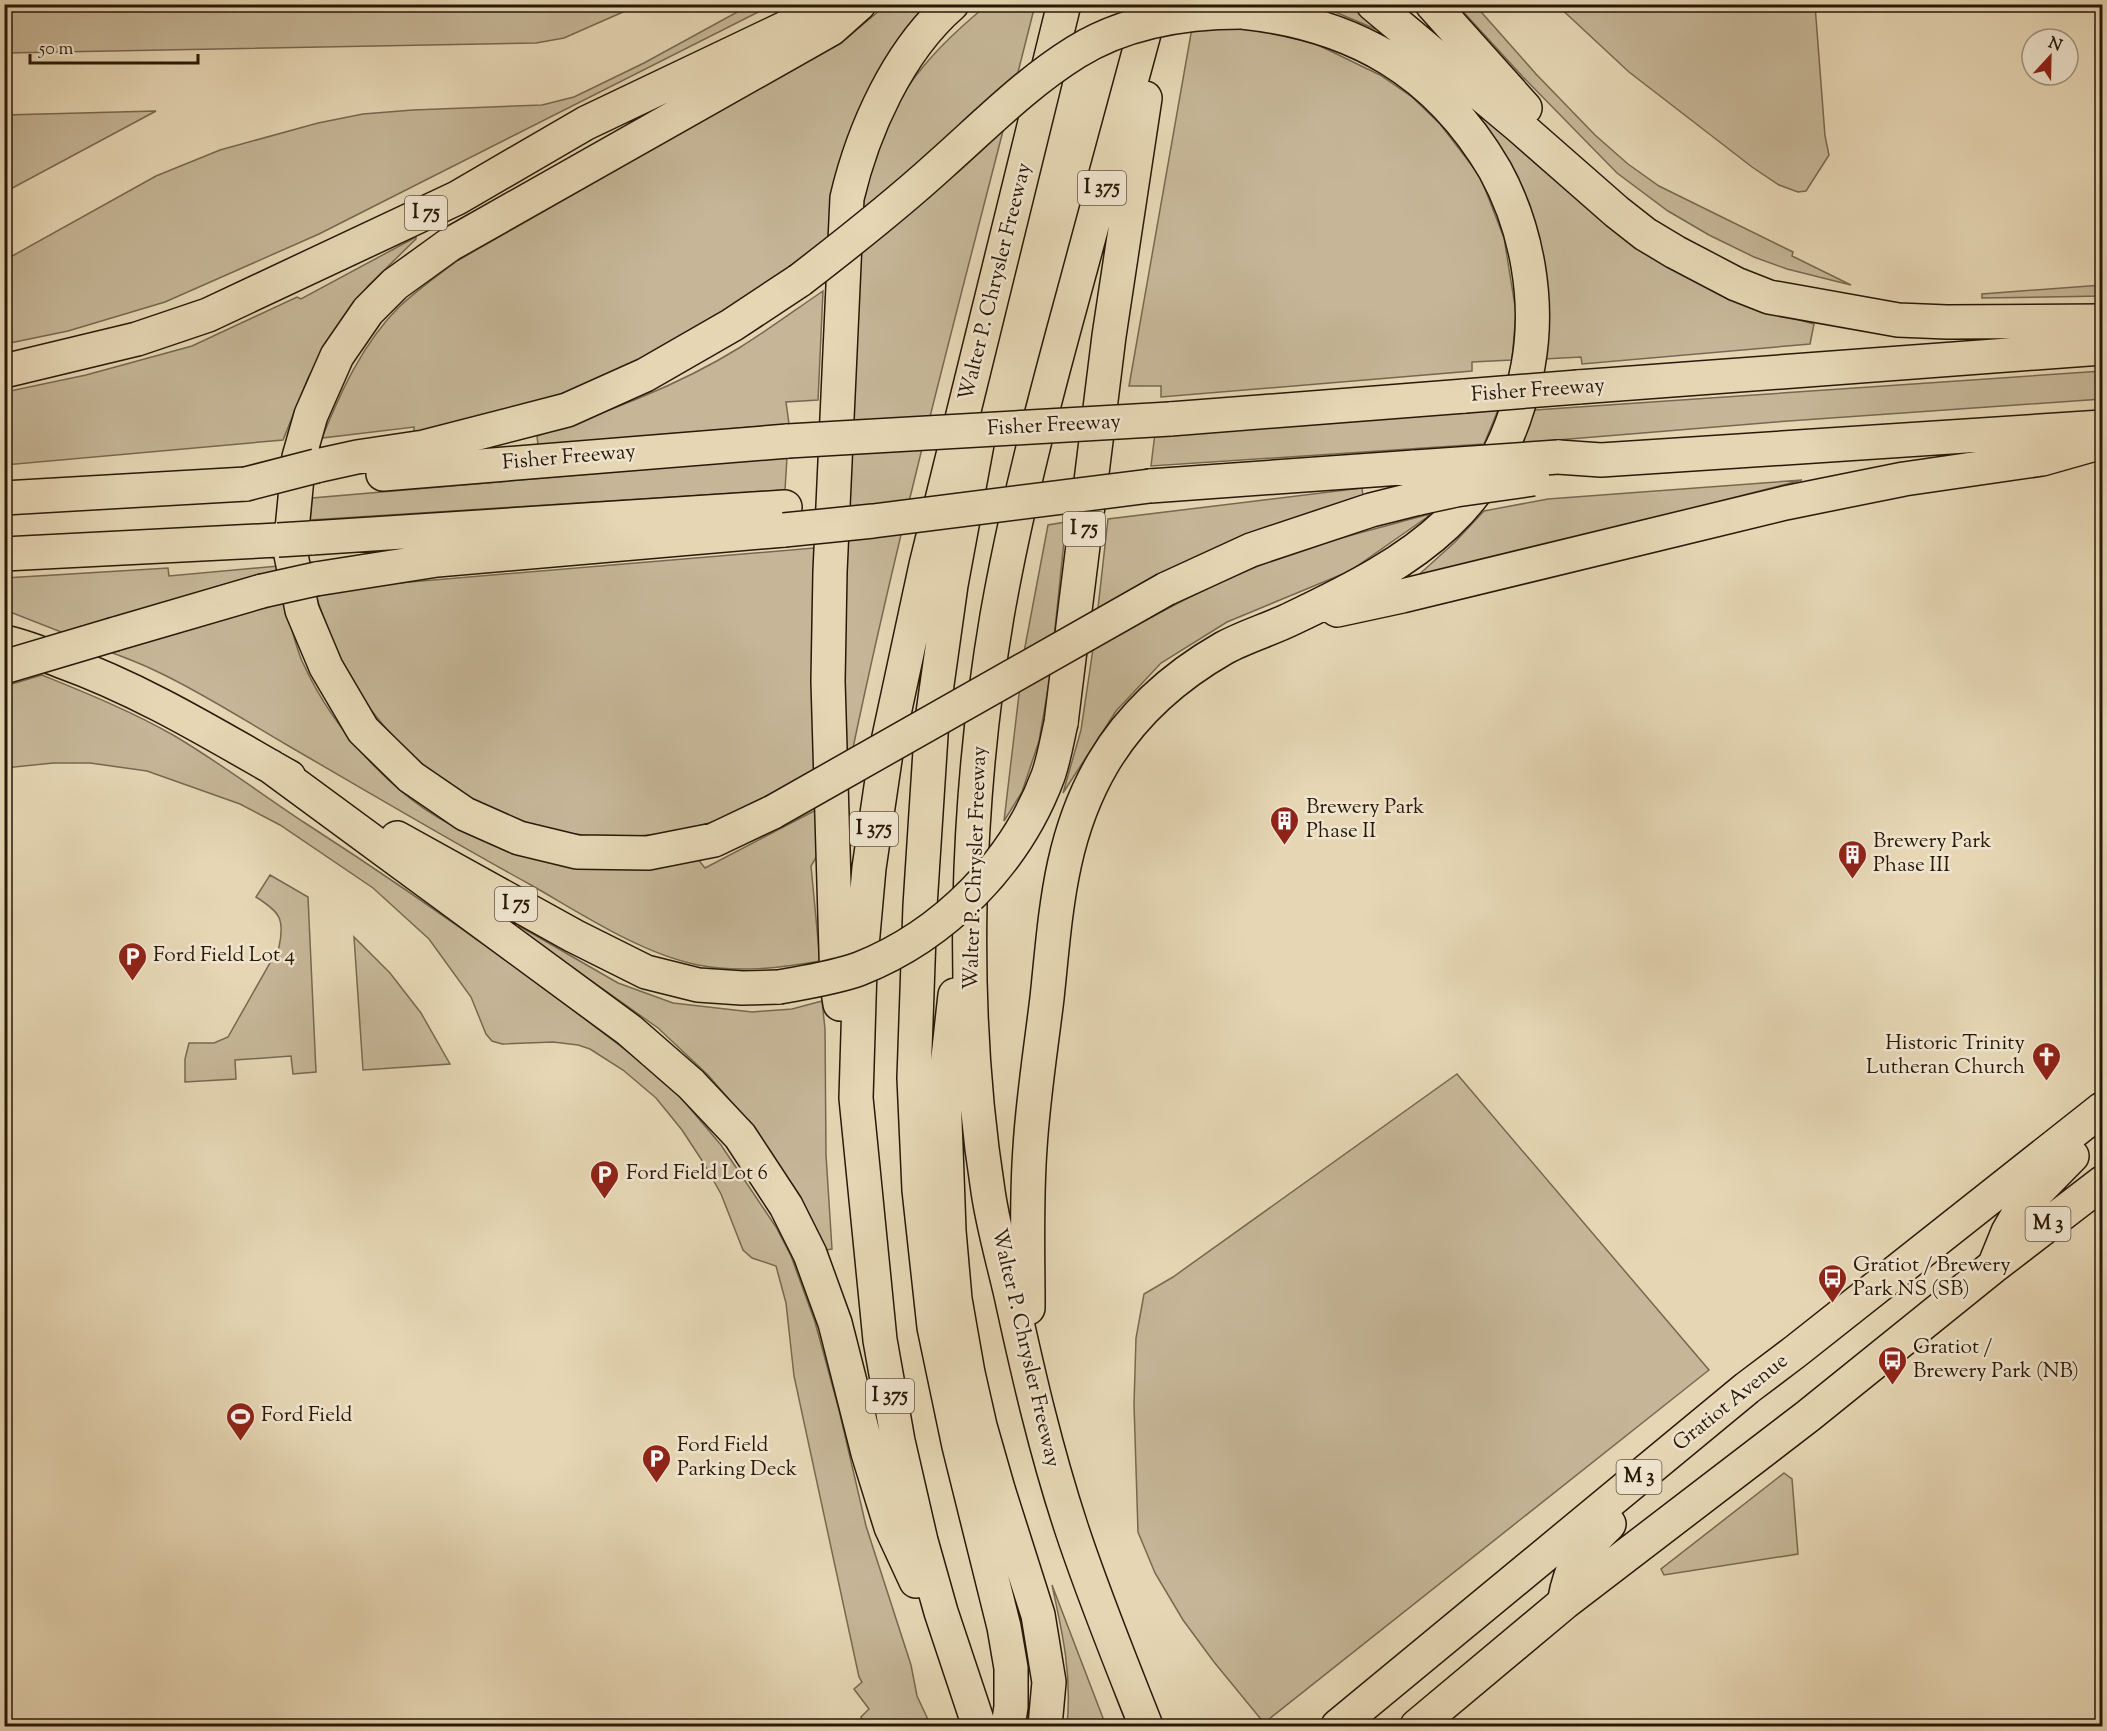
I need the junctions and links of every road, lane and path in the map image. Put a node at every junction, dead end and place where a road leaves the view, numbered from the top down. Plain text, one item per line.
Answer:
1 (827, 4) edge
2 (859, 4) edge
3 (952, 4) edge
4 (1064, 4) edge
5 (1152, 4) edge
6 (1159, 4) edge
7 (1373, 4) edge
8 (1432, 4) edge
9 (1023, 176) junction
10 (1810, 303) junction
11 (2103, 321) edge
12 (2103, 348) edge
13 (4, 371) edge
14 (2103, 427) edge
15 (2103, 442) edge
16 (315, 474) junction
17 (1417, 483) junction
18 (4, 498) edge
19 (784, 519) junction
20 (4, 554) edge
21 (1288, 620) junction
22 (4, 642) edge
23 (4, 667) edge
24 (270, 766) junction
25 (973, 834) junction
26 (856, 1098) junction
27 (2103, 1109) edge
28 (2103, 1130) edge
29 (2103, 1183) edge
30 (1994, 1266) junction
31 (1805, 1364) dead end
32 (1029, 1374) junction
33 (984, 1493) junction
34 (1564, 1604) junction
35 (964, 1687) junction
36 (979, 1726) edge
37 (1008, 1726) edge
38 (1045, 1726) edge
39 (1146, 1726) edge
40 (1338, 1726) edge
41 (1417, 1726) edge

1 - 13 main road, I 75
2 - 17 main road, bridge
3 - 26 main road
4 - 9 main road, Walter P. Chrysler Freeway / I 375
5 - 25 main road, Walter P. Chrysler Freeway / I 375
6 - 24 main road, I 75, bridge
7 - 10 main road
8 - 10 main road
9 - 26 main road, Walter P. Chrysler Freeway / I 375
9 - 33 main road
10 - 11 main road
12 - 16 main road, Fisher Freeway, bridge
14 - 17 main road, bridge
15 - 21 main road
16 - 18 main road, bridge
16 - 21 main road, bridge
17 - 19 main road, bridge
19 - 20 main road, bridge
19 - 23 main road, bridge
21 - 32 main road
22 - 24 main road, I 75
24 - 35 main road
25 - 32 main road, Walter P. Chrysler Freeway / I 375
25 - 33 main road
26 - 35 main road, Walter P. Chrysler Freeway / I 375
27 - 40 main road, Gratiot Avenue / M 3
28 - 30 main road
29 - 30 main road, M 3
30 - 34 main road, M 3
31 - 34 main road
32 - 39 main road, Walter P. Chrysler Freeway / I 375
33 - 37 main road
33 - 38 main road
34 - 41 main road, M 3
35 - 36 main road, Walter P. Chrysler Freeway / I 375

